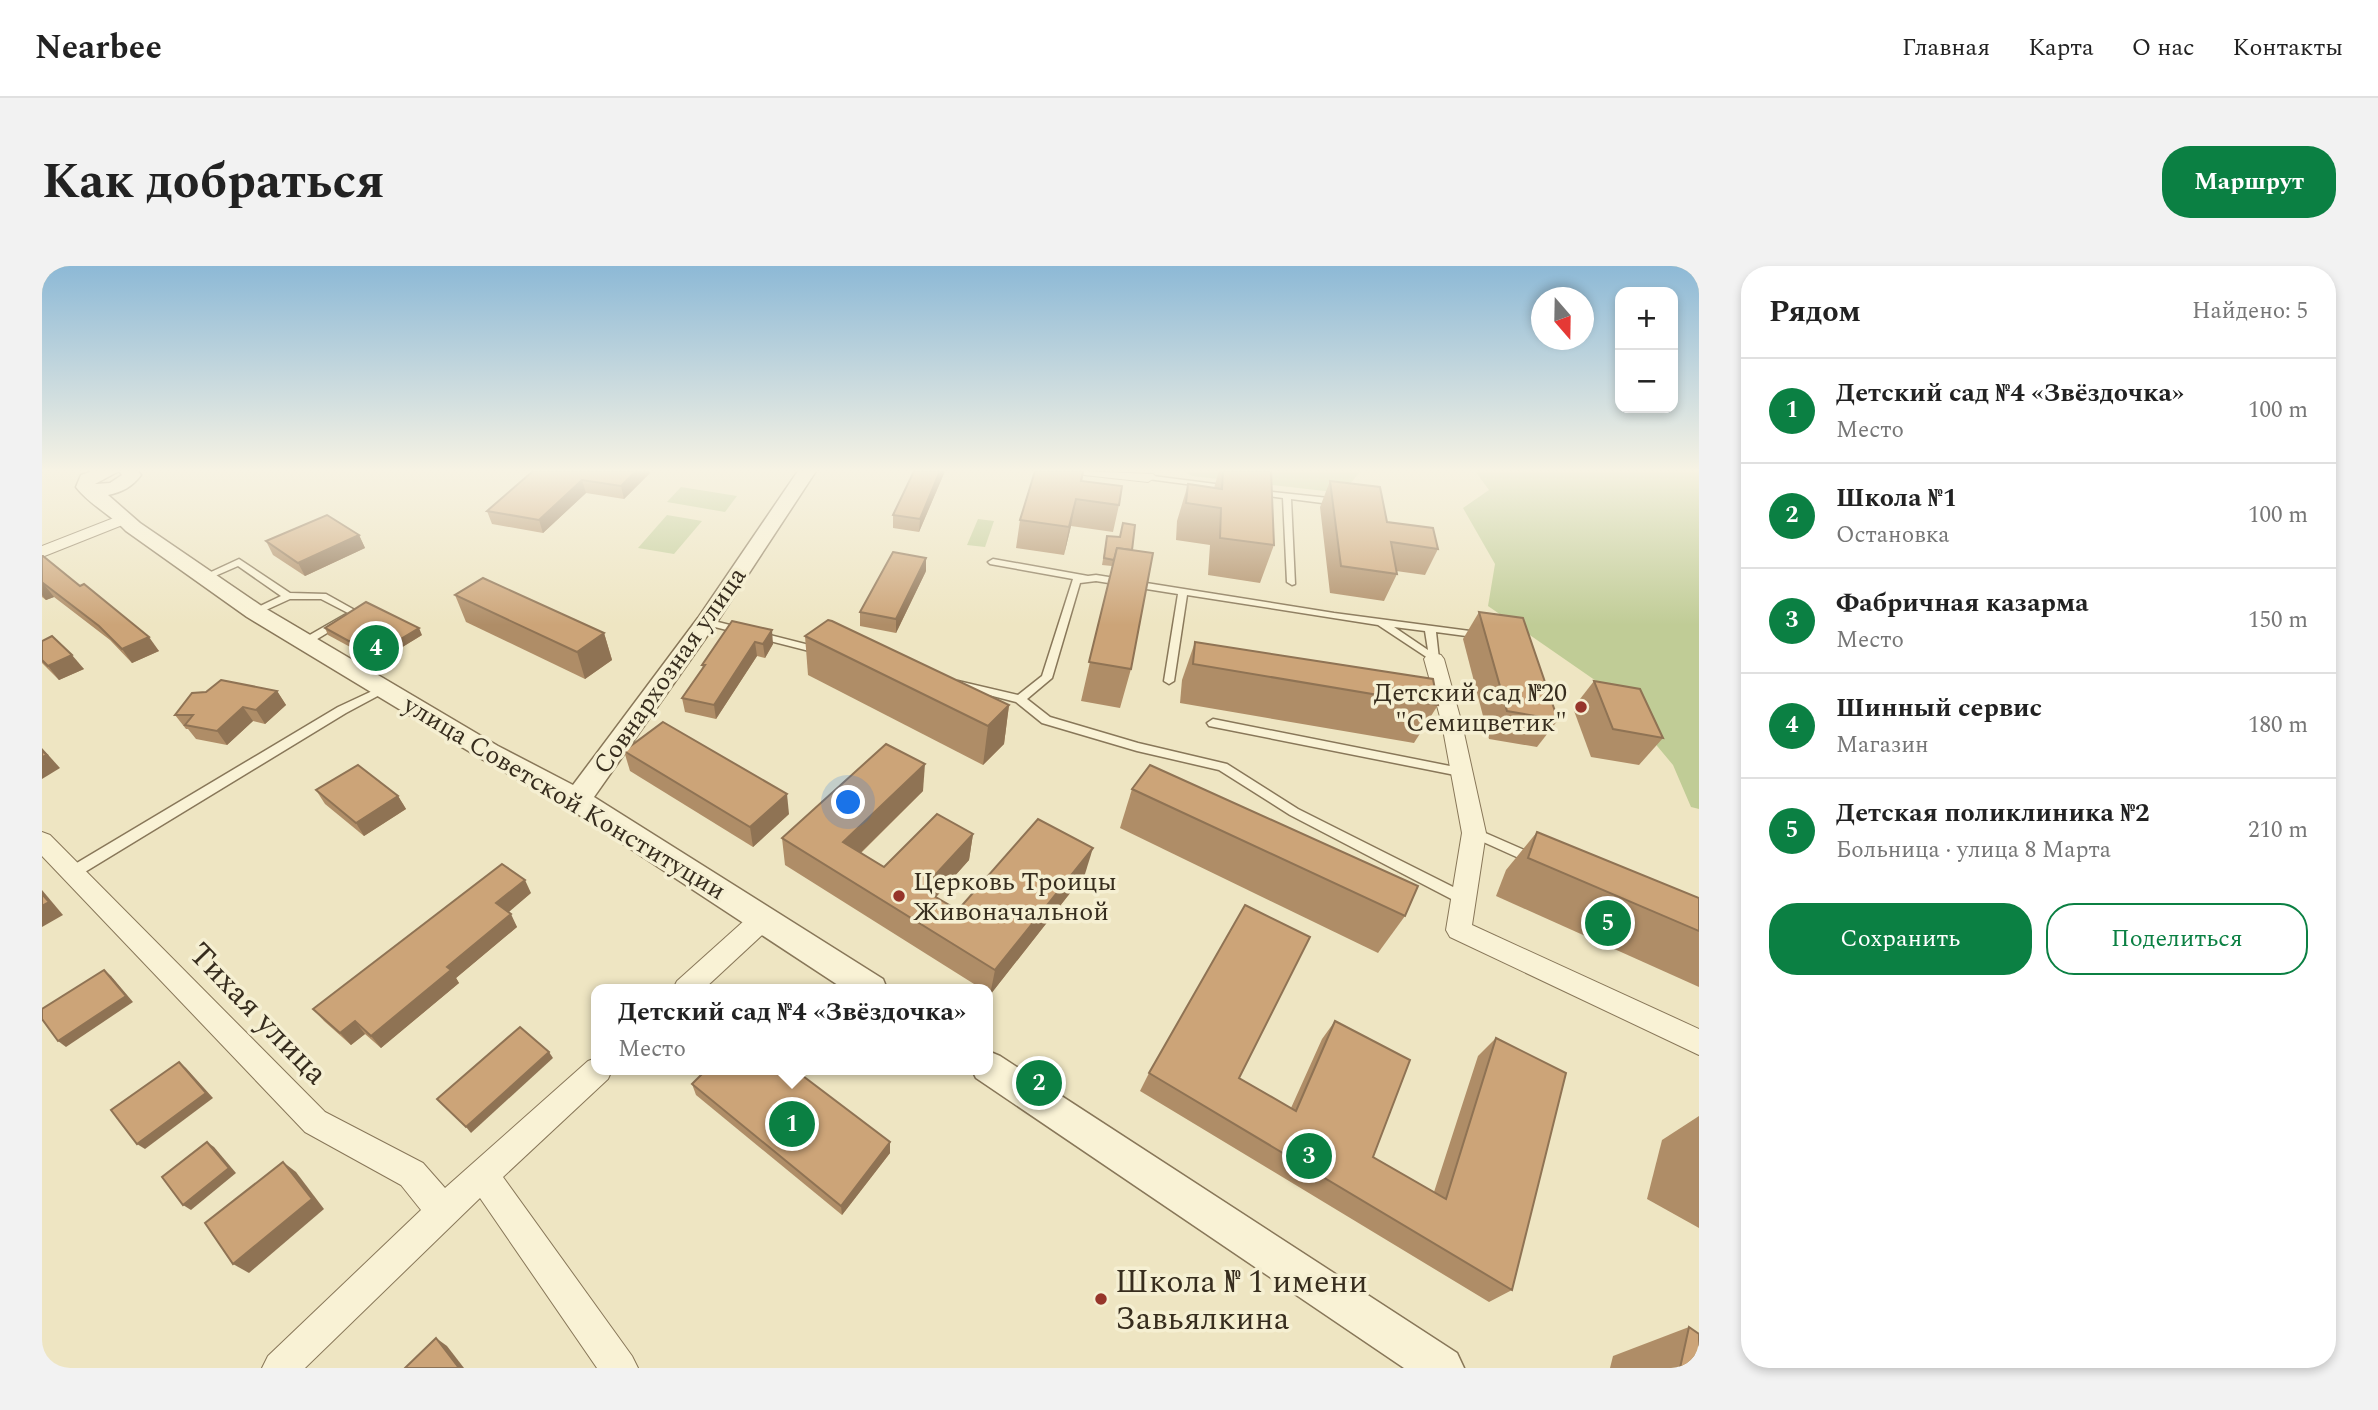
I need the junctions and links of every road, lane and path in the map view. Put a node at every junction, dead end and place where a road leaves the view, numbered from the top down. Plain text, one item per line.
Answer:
1 (108, 522) edge
2 (130, 522) edge
3 (773, 522) edge
4 (1289, 522) edge
5 (42, 552) edge
6 (993, 562) dead end
7 (203, 578) junction
8 (1084, 578) junction
9 (1292, 582) dead end
10 (1183, 592) junction
11 (288, 596) junction
12 (254, 612) junction
13 (706, 622) junction
14 (1382, 623) junction
15 (1430, 628) junction
16 (1494, 636) edge
17 (305, 642) junction
18 (837, 654) edge
19 (1434, 659) junction
20 (941, 680) edge
21 (1169, 681) dead end
22 (383, 689) junction
23 (1020, 699) junction
24 (1213, 723) dead end
25 (1460, 772) junction
26 (577, 800) junction
27 (1474, 834) junction
28 (42, 841) edge
29 (1549, 866) edge
30 (75, 872) junction
31 (1464, 900) junction
32 (764, 918) junction
33 (692, 984) edge
34 (864, 984) edge
35 (1699, 1042) edge
36 (993, 1070) edge
37 (593, 1075) edge
38 (483, 1175) junction
39 (443, 1211) junction
40 (280, 1368) edge
41 (620, 1368) edge
42 (1442, 1368) edge

1 - 5 street
2 - 7 street, улица Советской Конституции
3 - 13 street, Совнархозная улица
4 - 9 lane
6 - 8 lane
7 - 11 lane
7 - 12 street, улица Советской Конституции
8 - 10 lane
8 - 23 lane
10 - 14 lane
10 - 21 lane
11 - 12 lane
11 - 17 lane
12 - 17 street, улица Советской Конституции
13 - 18 lane
13 - 26 street, Совнархозная улица
14 - 15 lane
14 - 19 lane
15 - 16 lane
15 - 19 lane
17 - 22 street, улица Советской Конституции
19 - 25 street
20 - 23 lane
22 - 26 street, улица Советской Конституции
22 - 30 lane
23 - 31 lane
24 - 25 lane
25 - 27 street
26 - 32 street, улица Советской Конституции
27 - 29 lane
27 - 31 street
28 - 30 street, Тихая улица
30 - 39 street, Тихая улица
31 - 35 street
32 - 33 street
32 - 34 street, улица Советской Конституции
36 - 42 street
37 - 38 street
38 - 39 street
38 - 41 street
39 - 40 street

